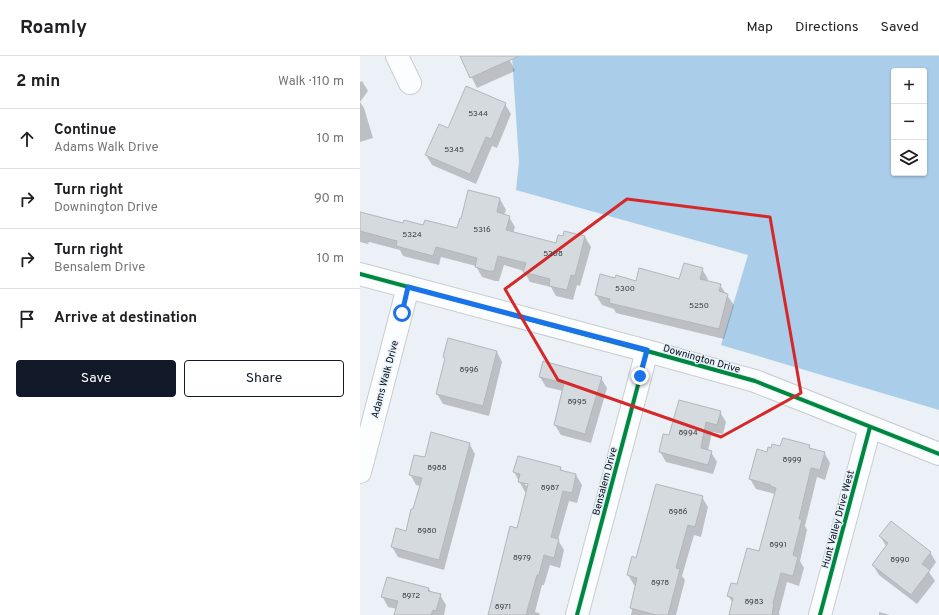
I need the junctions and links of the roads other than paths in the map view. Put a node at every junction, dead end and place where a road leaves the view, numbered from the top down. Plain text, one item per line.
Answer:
1 (397, 56) edge
2 (410, 83) dead end
3 (360, 274) edge
4 (408, 287) junction
5 (647, 350) junction
6 (870, 427) junction
7 (939, 454) edge
8 (360, 472) edge
9 (577, 615) edge
10 (820, 615) edge

1 - 2 street
3 - 4 street, Downington Drive
4 - 5 street, Downington Drive
4 - 8 street, Adams Walk Drive
5 - 6 street, Downington Drive
5 - 9 street, Bensalem Drive
6 - 7 street, Downington Drive
6 - 10 street, Hunt Valley Drive West

